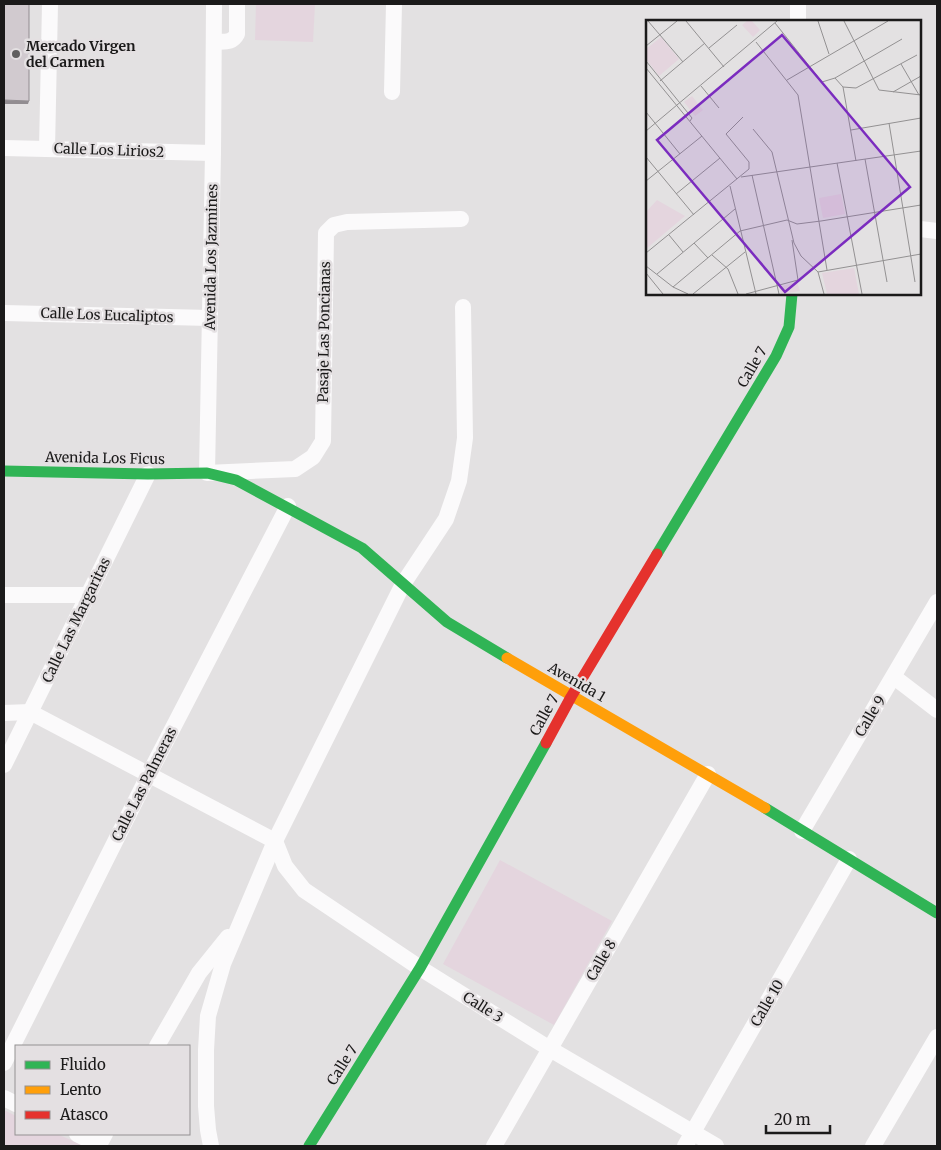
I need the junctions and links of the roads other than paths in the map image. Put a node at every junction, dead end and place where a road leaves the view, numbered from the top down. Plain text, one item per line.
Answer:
1 (50, 4) edge
2 (214, 4) edge
3 (237, 4) edge
4 (394, 4) edge
5 (798, 4) edge
6 (798, 20) edge
7 (214, 42) junction
8 (392, 92) dead end
9 (4, 148) edge
10 (47, 149) junction
11 (213, 153) junction
12 (461, 219) dead end
13 (921, 229) edge
14 (937, 231) edge
15 (792, 295) edge
16 (463, 307) dead end
17 (4, 312) edge
18 (210, 318) junction
19 (4, 471) edge
20 (207, 473) junction
21 (148, 474) junction
22 (288, 506) junction
23 (403, 584) junction
24 (4, 595) edge
25 (89, 595) junction
26 (937, 602) edge
27 (894, 676) junction
28 (571, 697) junction
29 (937, 710) edge
30 (30, 712) junction
31 (4, 713) edge
32 (4, 765) edge
33 (148, 774) junction
34 (708, 774) junction
35 (802, 831) junction
36 (275, 841) junction
37 (849, 859) junction
38 (937, 913) edge
39 (240, 922) junction
40 (420, 968) junction
41 (937, 1037) edge
42 (158, 1045) edge
43 (550, 1049) junction
44 (4, 1063) edge
45 (82, 1135) edge
46 (102, 1139) edge
47 (689, 1139) edge
48 (211, 1146) edge
49 (309, 1146) edge
50 (494, 1146) edge
51 (716, 1146) edge
52 (873, 1146) edge

1 - 10 street
2 - 7 street, Avenida Los Jazmines
3 - 7 street
4 - 8 street
5 - 6 street
7 - 11 street, Avenida Los Jazmines
9 - 10 street, Calle Los Lirios2
10 - 11 street, Calle Los Lirios2
11 - 18 street, Avenida Los Jazmines
12 - 20 street, Pasaje Las Poncianas
13 - 14 street
15 - 28 street, Calle 7
16 - 23 street
17 - 18 street, Calle Los Eucaliptos
18 - 20 street, Avenida Los Jazmines
19 - 21 street, Avenida Los Ficus
20 - 21 street, Avenida Los Ficus
20 - 22 street, Avenida 1
21 - 25 street, Calle Las Margaritas
22 - 23 street, Avenida 1
22 - 33 street, Calle Las Palmeras
23 - 28 street, Avenida 1
23 - 36 street
24 - 25 street
25 - 30 street, Calle Las Margaritas
26 - 27 street, Calle 9
27 - 29 street
27 - 35 street, Calle 9
28 - 34 street, Avenida 1
28 - 40 street, Calle 7
30 - 31 street
30 - 32 street, Calle Las Margaritas
30 - 33 street
33 - 36 street
33 - 44 street, Calle Las Palmeras
34 - 35 street, Avenida 1
34 - 43 street, Calle 8
35 - 37 street, Avenida 1
36 - 39 street
36 - 40 street, Calle 3
37 - 38 street, Avenida 1
37 - 47 street, Calle 10
39 - 42 street
39 - 48 street
40 - 43 street, Calle 3
40 - 49 street, Calle 7
41 - 52 street
43 - 47 street, Calle 3
43 - 50 street, Calle 8
45 - 46 street
47 - 51 street, Calle 3

